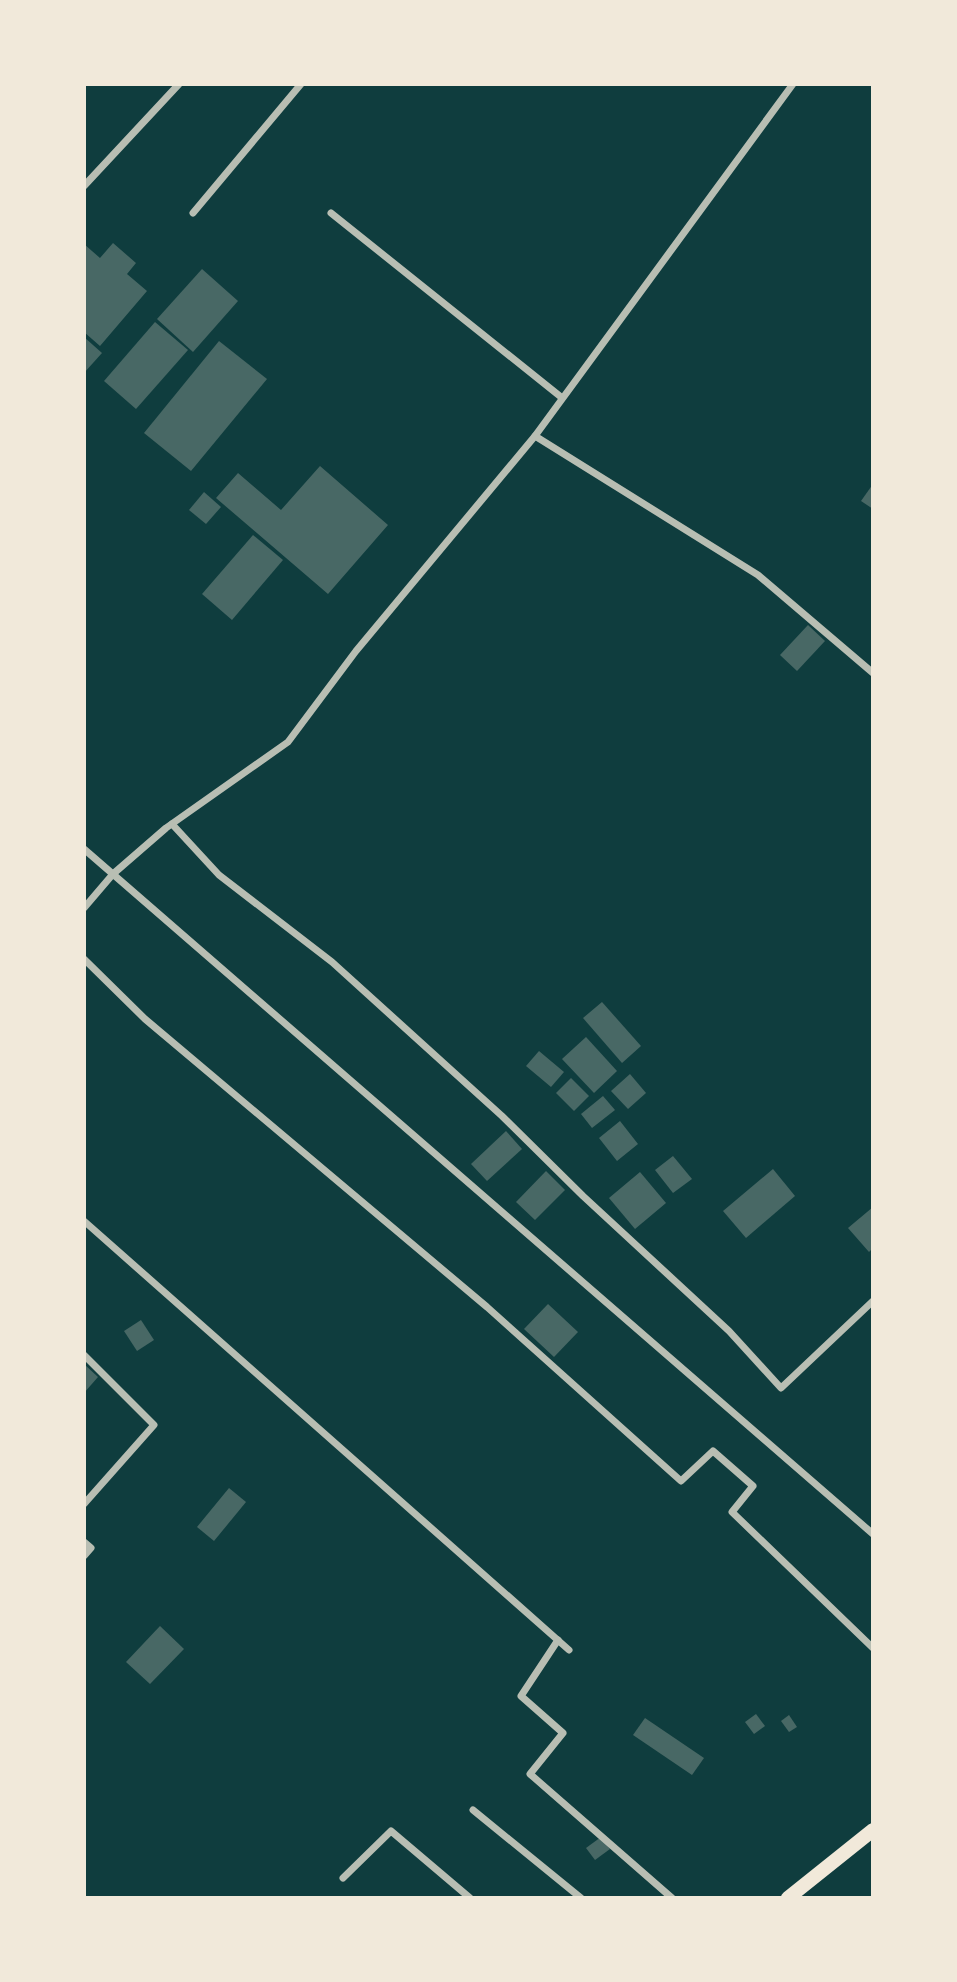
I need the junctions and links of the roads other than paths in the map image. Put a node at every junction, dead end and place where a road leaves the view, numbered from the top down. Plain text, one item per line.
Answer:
1 (179, 84) edge
2 (301, 84) edge
3 (793, 84) edge
4 (84, 186) edge
5 (193, 213) dead end
6 (331, 213) dead end
7 (561, 397) junction
8 (535, 436) junction
9 (873, 673) edge
10 (172, 824) junction
11 (84, 849) edge
12 (113, 874) junction
13 (84, 908) edge
14 (84, 959) edge
15 (84, 1221) edge
16 (873, 1301) edge
17 (84, 1355) edge
18 (84, 1504) edge
19 (873, 1534) edge
20 (84, 1542) edge
21 (84, 1556) edge
22 (558, 1640) junction
23 (873, 1648) edge
24 (569, 1650) dead end
25 (473, 1810) dead end
26 (873, 1830) edge
27 (343, 1878) dead end
28 (470, 1898) edge
29 (581, 1898) edge
30 (672, 1898) edge
31 (788, 1898) edge

1 - 4 street
2 - 5 street
3 - 7 street
6 - 7 street
7 - 8 street
8 - 9 street
8 - 10 street
10 - 12 street
10 - 16 street
11 - 12 street
12 - 13 street
12 - 19 street
14 - 23 street
15 - 22 street
17 - 18 street
20 - 21 street
22 - 24 street
22 - 30 street
25 - 29 street
26 - 31 main road
27 - 28 street

